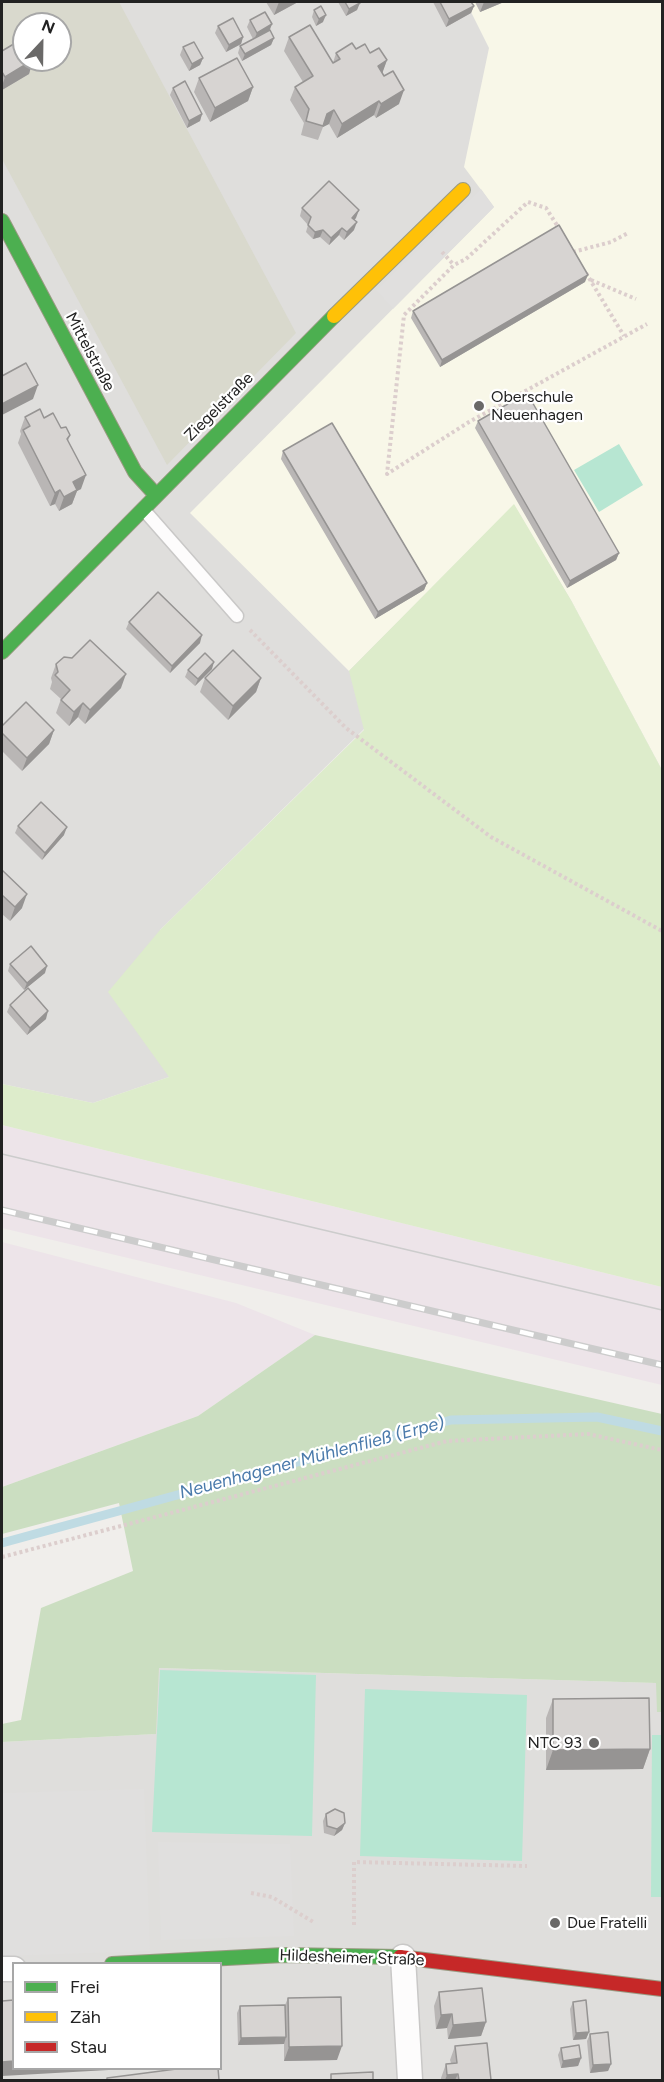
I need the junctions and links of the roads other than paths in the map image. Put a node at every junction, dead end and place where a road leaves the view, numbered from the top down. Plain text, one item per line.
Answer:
1 (463, 190) dead end
2 (2, 220) edge
3 (155, 495) junction
4 (142, 508) junction
5 (237, 616) road end
6 (2, 652) edge
7 (403, 1957) junction
8 (150, 1962) edge
9 (663, 1989) edge
10 (410, 2080) edge

1 - 3 street, Ziegelstraße
2 - 3 street, Mittelstraße
3 - 4 street, Ziegelstraße
4 - 5 lane
4 - 6 street, Ziegelstraße
7 - 8 street, Hildesheimer Straße
7 - 9 street, Hildesheimer Straße
7 - 10 street

